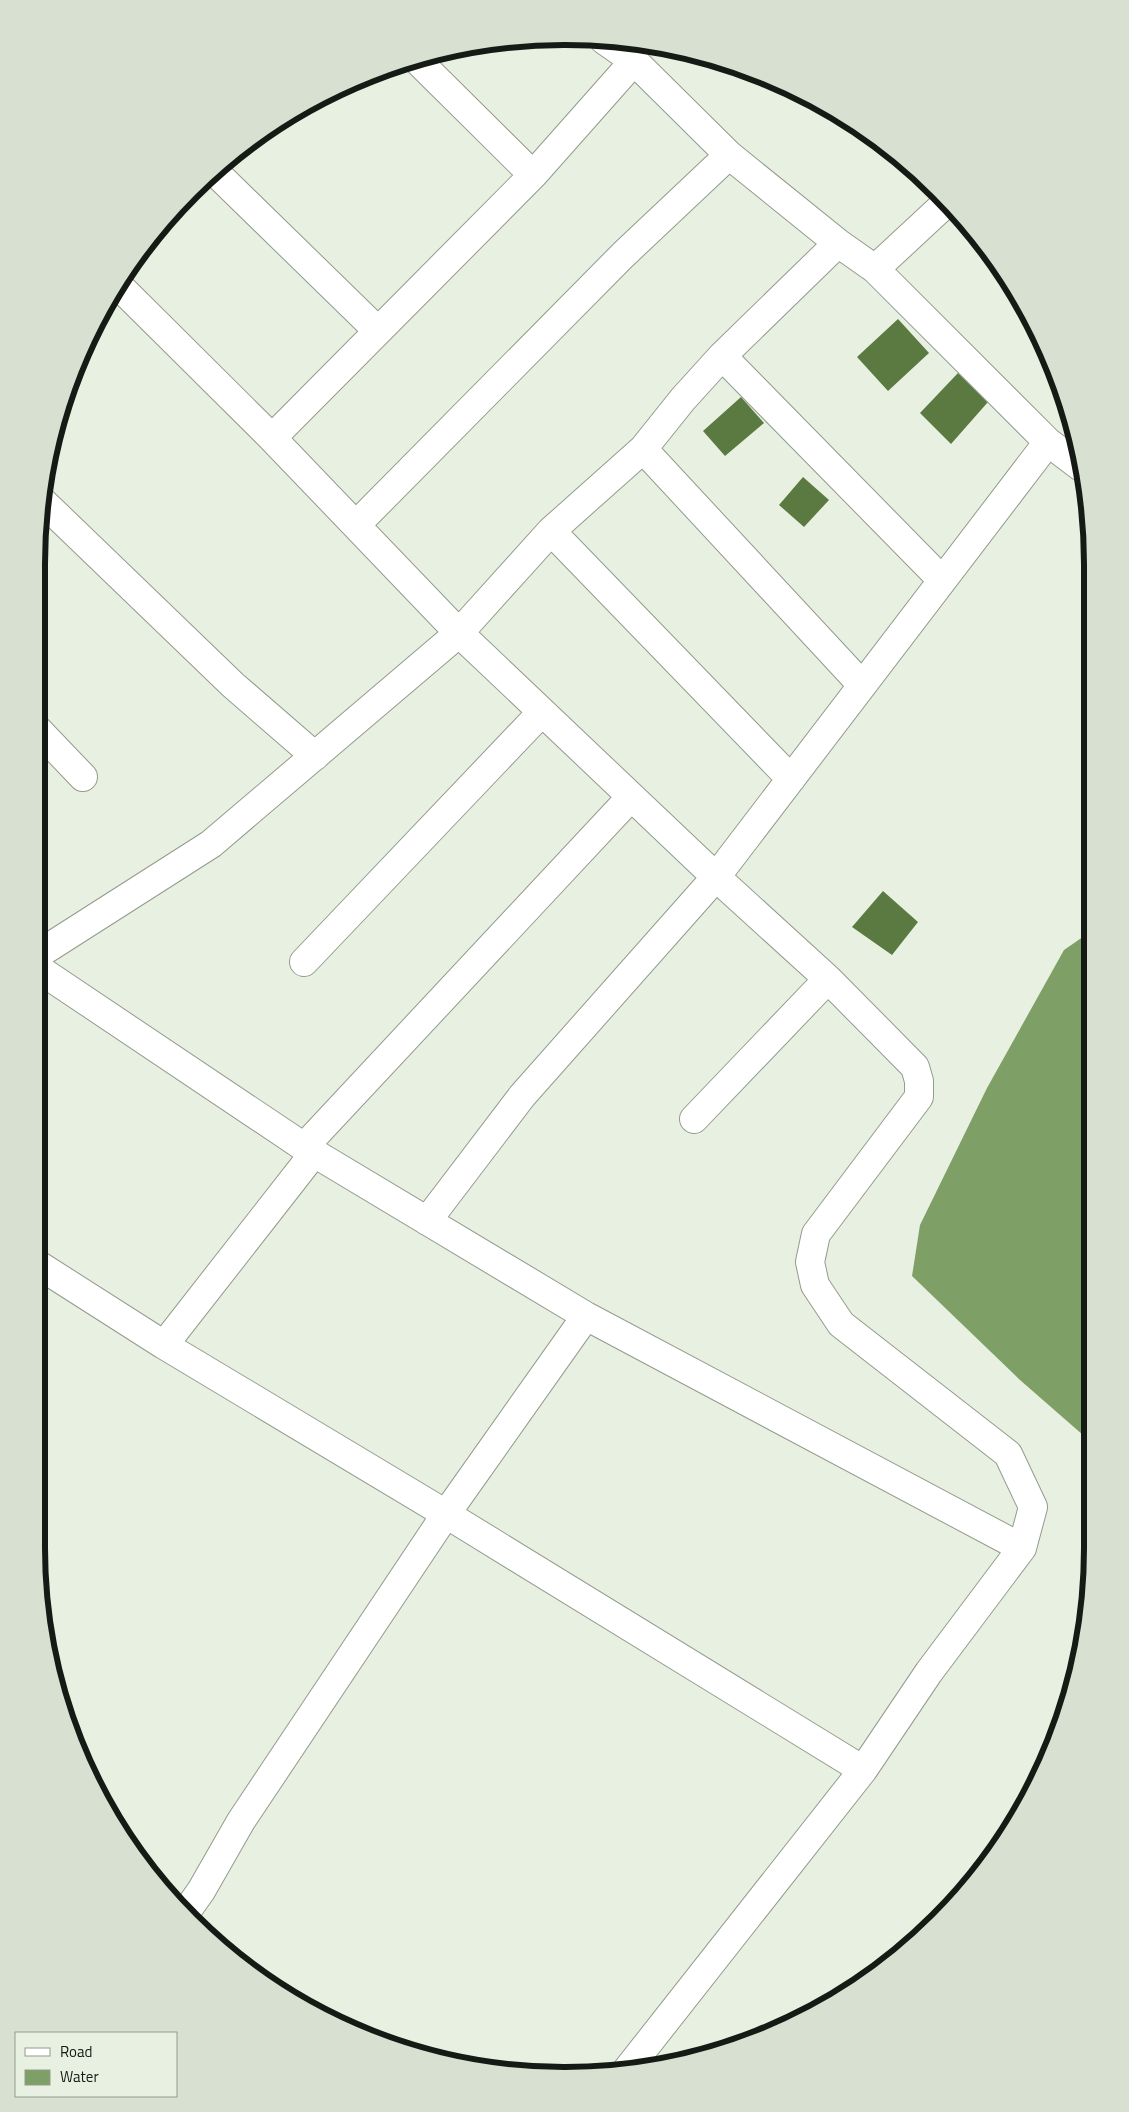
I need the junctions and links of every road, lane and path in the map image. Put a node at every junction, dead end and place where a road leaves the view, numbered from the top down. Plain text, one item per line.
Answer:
1 (615, 47) edge
2 (634, 61) junction
3 (423, 65) edge
4 (729, 155) junction
5 (533, 175) junction
6 (219, 176) edge
7 (941, 207) edge
8 (838, 243) junction
9 (875, 268) junction
10 (124, 291) edge
11 (378, 331) junction
12 (722, 356) junction
13 (272, 438) junction
14 (1048, 442) junction
15 (643, 449) junction
16 (1074, 461) edge
17 (48, 507) edge
18 (356, 525) junction
19 (551, 531) junction
20 (942, 580) junction
21 (459, 633) junction
22 (862, 685) junction
23 (542, 712) junction
24 (45, 737) edge
25 (315, 756) junction
26 (83, 777) dead end
27 (791, 778) junction
28 (631, 797) junction
29 (716, 877) junction
30 (45, 950) edge
31 (304, 962) dead end
32 (45, 973) edge
33 (828, 978) junction
34 (694, 1119) dead end
35 (309, 1150) junction
36 (427, 1221) junction
37 (45, 1270) edge
38 (586, 1316) junction
39 (164, 1346) junction
40 (446, 1514) junction
41 (1022, 1548) junction
42 (863, 1770) junction
43 (190, 1907) edge
44 (633, 2063) edge

1 - 2 street
2 - 4 street
2 - 5 street
3 - 5 street
4 - 8 street
4 - 18 street
5 - 11 street
6 - 11 street
7 - 9 street
8 - 9 street
8 - 12 street
9 - 14 street
10 - 13 street
11 - 13 street
12 - 15 street
12 - 20 street
13 - 18 street
14 - 16 street
14 - 20 street
15 - 19 street
15 - 22 street
17 - 25 street
18 - 21 street
19 - 21 street
19 - 27 street
20 - 22 street
21 - 23 street
21 - 25 street
22 - 27 street
23 - 28 street
23 - 31 street
24 - 26 street
25 - 30 street
27 - 29 street
28 - 29 street
28 - 35 street
29 - 33 street
29 - 36 street
32 - 35 street
33 - 34 street
33 - 41 street
35 - 36 street
35 - 39 street
36 - 38 street
37 - 39 street
38 - 40 street
38 - 41 street
39 - 40 street
40 - 42 street
40 - 43 street
41 - 42 street
42 - 44 street

